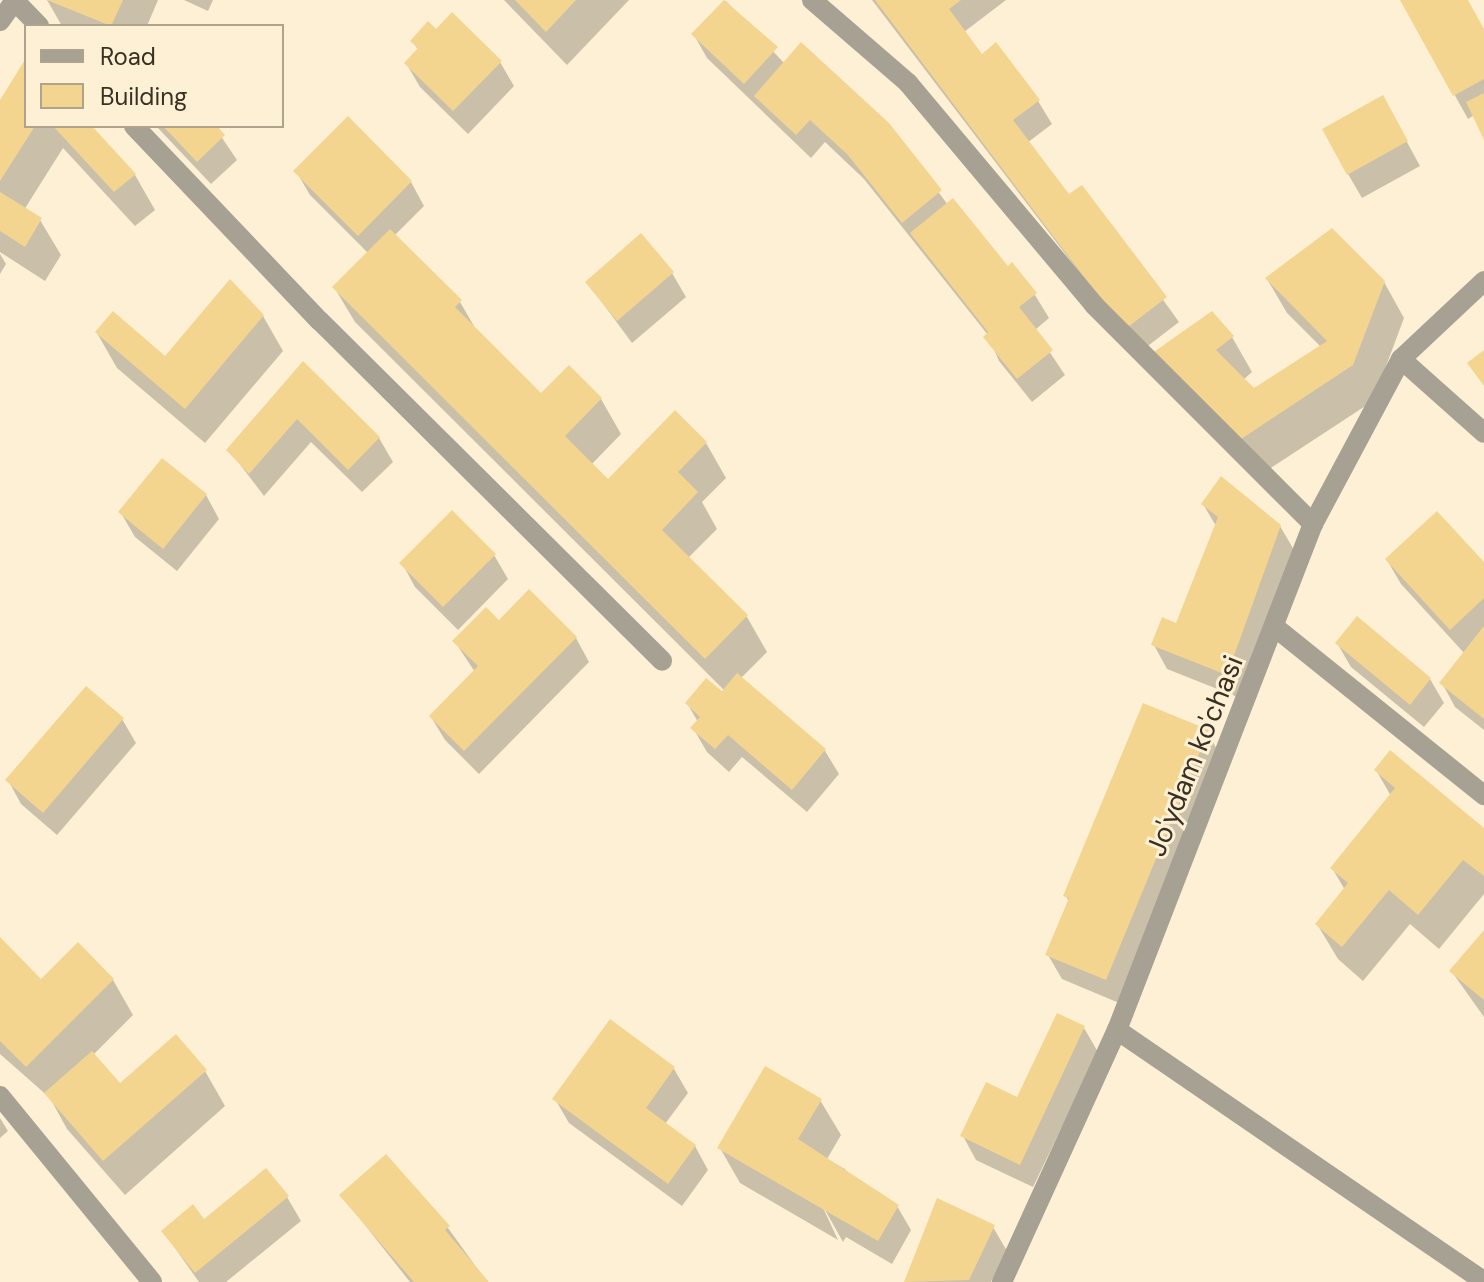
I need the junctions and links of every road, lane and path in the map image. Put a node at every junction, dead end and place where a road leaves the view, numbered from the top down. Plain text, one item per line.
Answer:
1 (15, 0) edge
2 (812, 0) edge
3 (0, 21) edge
4 (37, 24) edge
5 (136, 128) edge
6 (1484, 281) edge
7 (1401, 359) junction
8 (1484, 433) edge
9 (1313, 524) junction
10 (1276, 628) junction
11 (662, 661) dead end
12 (1484, 795) edge
13 (1117, 1030) junction
14 (0, 1096) edge
15 (1484, 1281) edge
16 (152, 1282) edge
17 (1002, 1282) edge

1 - 3 street
1 - 4 street
2 - 9 street
5 - 11 street
6 - 7 street, Jo'ydam ko'chasi
7 - 8 street
7 - 9 street, Jo'ydam ko'chasi
9 - 10 street, Jo'ydam ko'chasi
10 - 12 street
10 - 13 street, Jo'ydam ko'chasi
13 - 15 street
13 - 17 street, Jo'ydam ko'chasi
14 - 16 street

